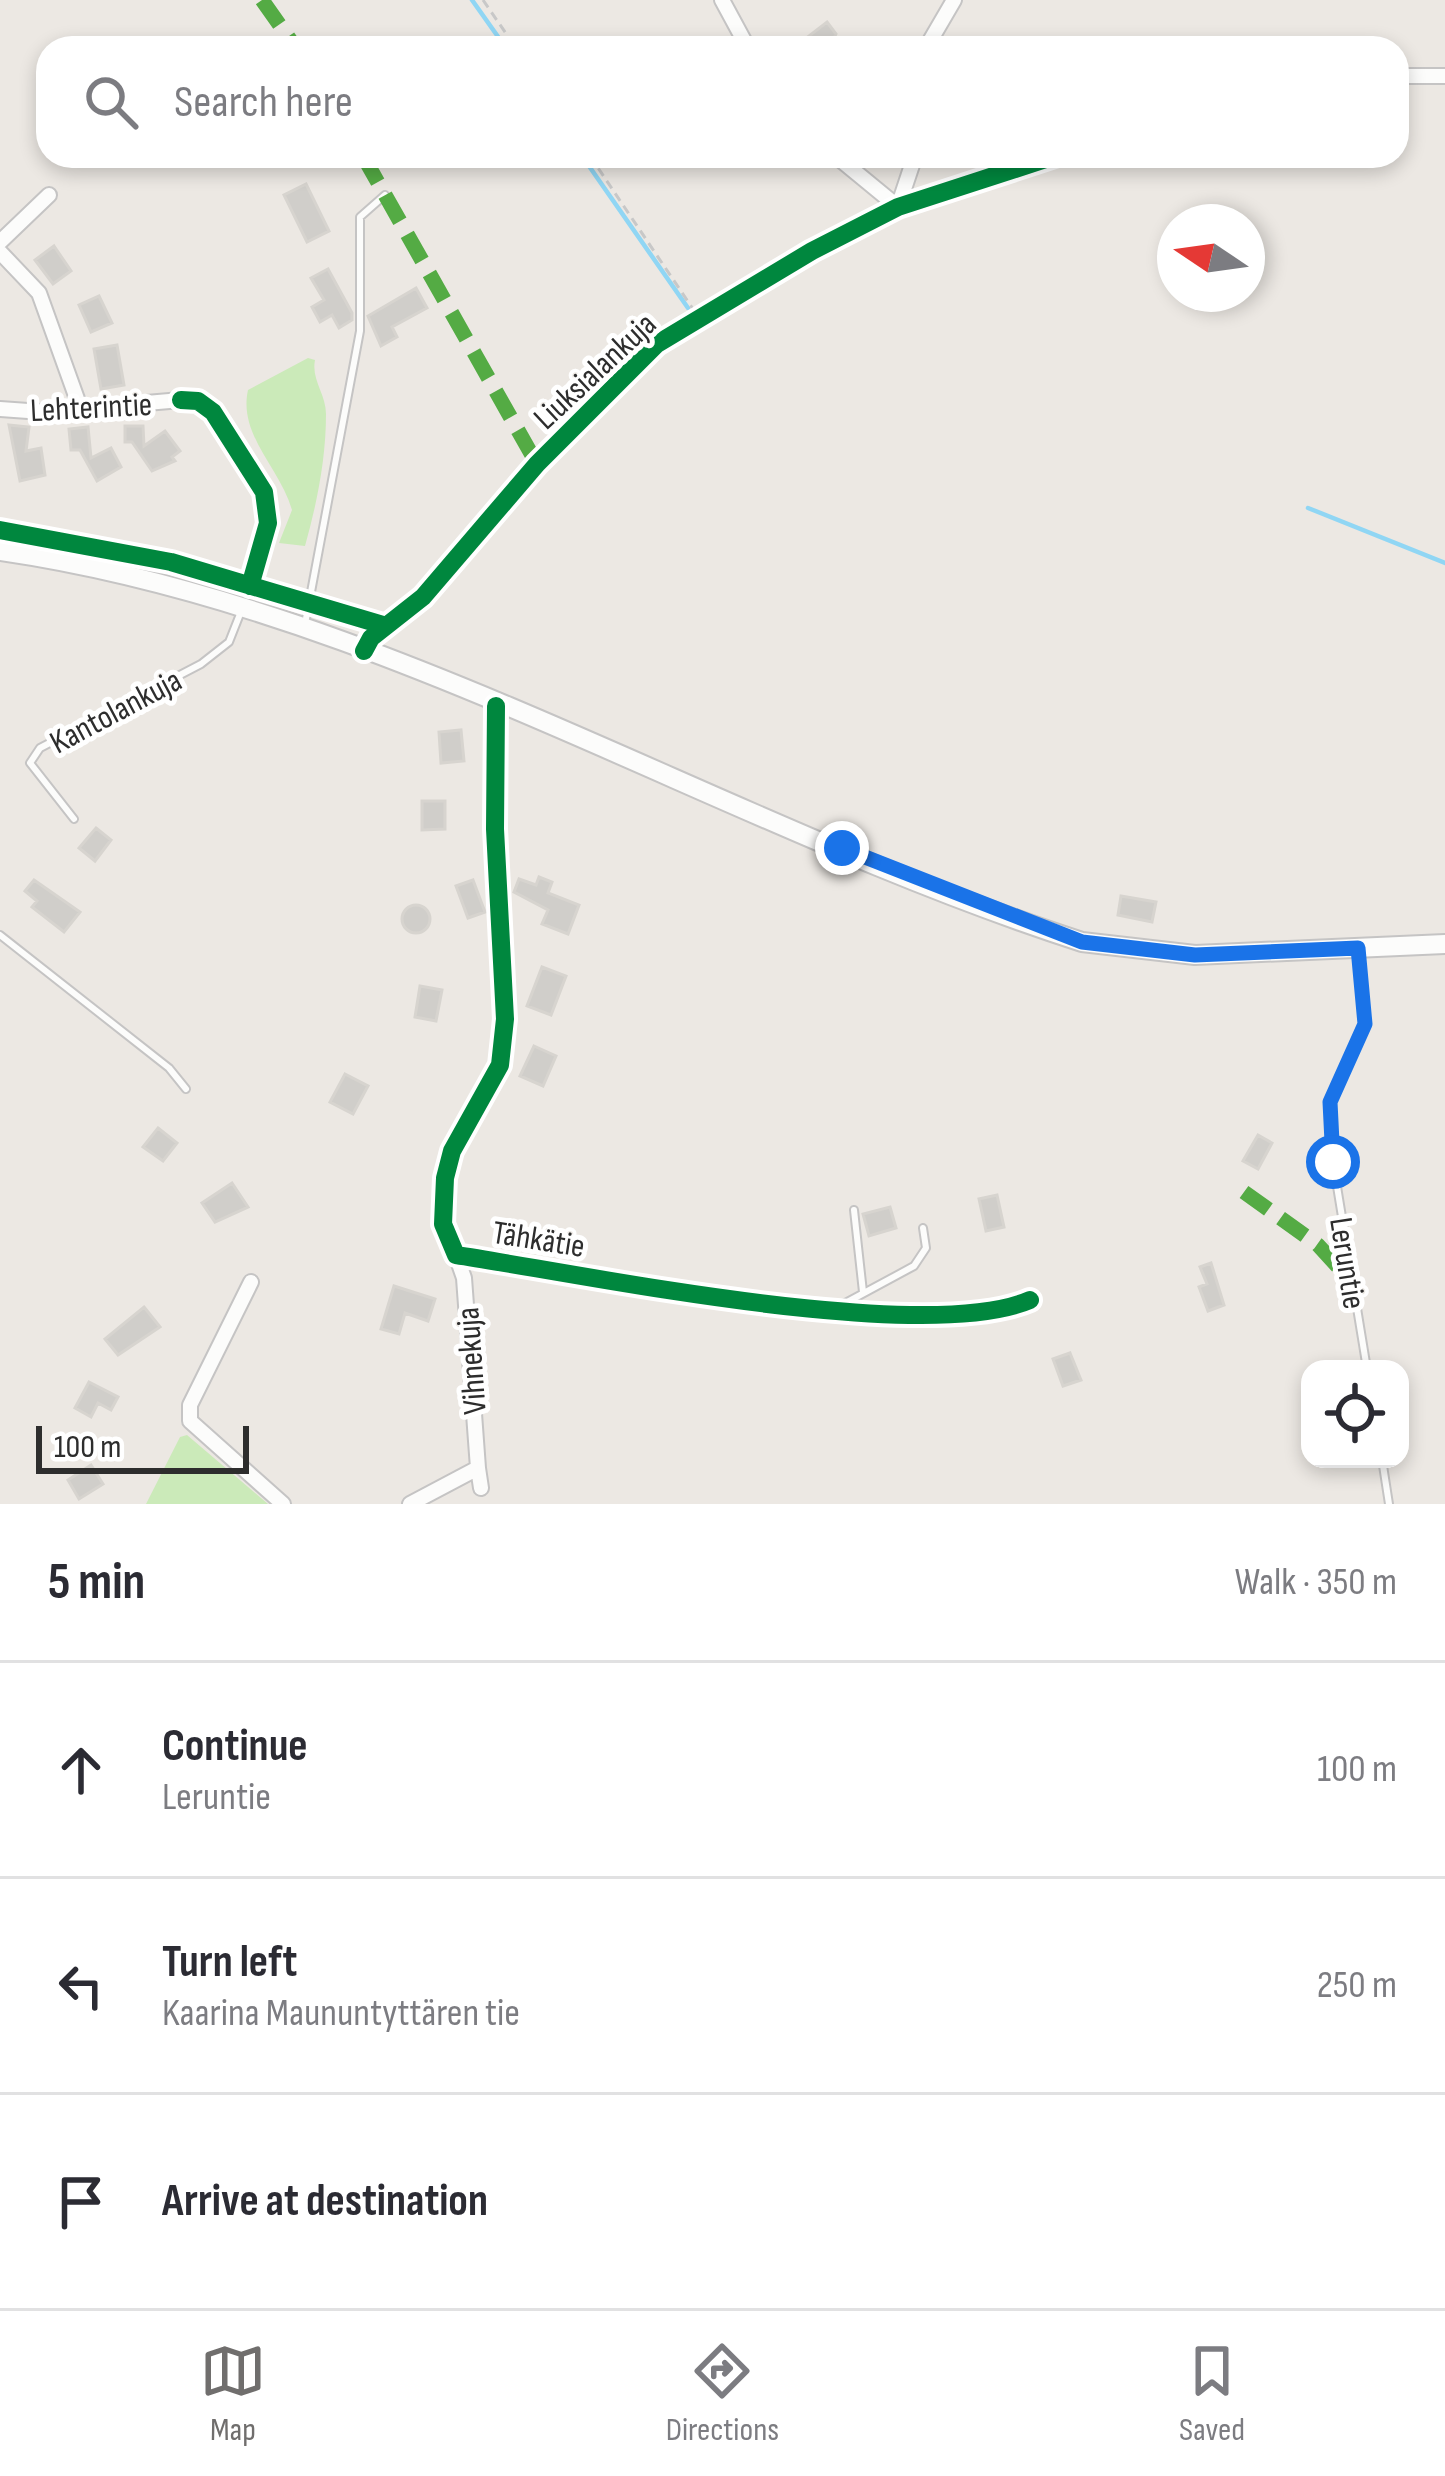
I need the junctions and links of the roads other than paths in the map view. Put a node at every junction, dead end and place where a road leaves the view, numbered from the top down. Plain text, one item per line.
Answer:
1 (722, 0) edge
2 (953, 0) edge
3 (742, 36) edge
4 (933, 36) edge
5 (1409, 76) edge
6 (1445, 76) edge
7 (851, 168) edge
8 (911, 168) edge
9 (1018, 168) edge
10 (50, 195) dead end
11 (385, 195) dead end
12 (898, 207) junction
13 (0, 242) edge
14 (0, 251) edge
15 (182, 400) dead end
16 (0, 409) edge
17 (81, 410) junction
18 (0, 551) edge
19 (243, 605) junction
20 (304, 628) junction
21 (364, 651) junction
22 (496, 706) junction
23 (74, 819) dead end
24 (0, 934) edge
25 (1445, 944) edge
26 (1358, 948) junction
27 (186, 1089) dead end
28 (854, 1210) dead end
29 (923, 1228) dead end
30 (456, 1255) junction
31 (251, 1282) dead end
32 (863, 1292) junction
33 (1030, 1300) dead end
34 (835, 1309) junction
35 (1365, 1360) edge
36 (478, 1468) junction
37 (1383, 1468) edge
38 (481, 1488) dead end
39 (284, 1504) edge
40 (410, 1504) edge
41 (1389, 1504) edge

1 - 3 street
2 - 4 street
5 - 6 street
7 - 12 street
8 - 12 street
9 - 12 street, Liuksialankuja
10 - 13 street
11 - 20 lane
12 - 21 street, Liuksialankuja
14 - 17 street
15 - 17 street, Lehterintie
16 - 17 street, Lehterintie
18 - 19 main road
19 - 20 main road
19 - 23 lane, Kantolankuja
20 - 21 main road
21 - 22 main road
22 - 26 main road
22 - 30 street, Tähkätie
24 - 27 lane
25 - 26 main road
26 - 35 lane, Leruntie
28 - 32 lane
29 - 32 lane
30 - 34 street, Tähkätie
30 - 36 street, Vihnekuja
31 - 39 street
32 - 34 lane
33 - 34 street, Tähkätie
36 - 38 street, Vihnekuja
36 - 40 street
37 - 41 lane

